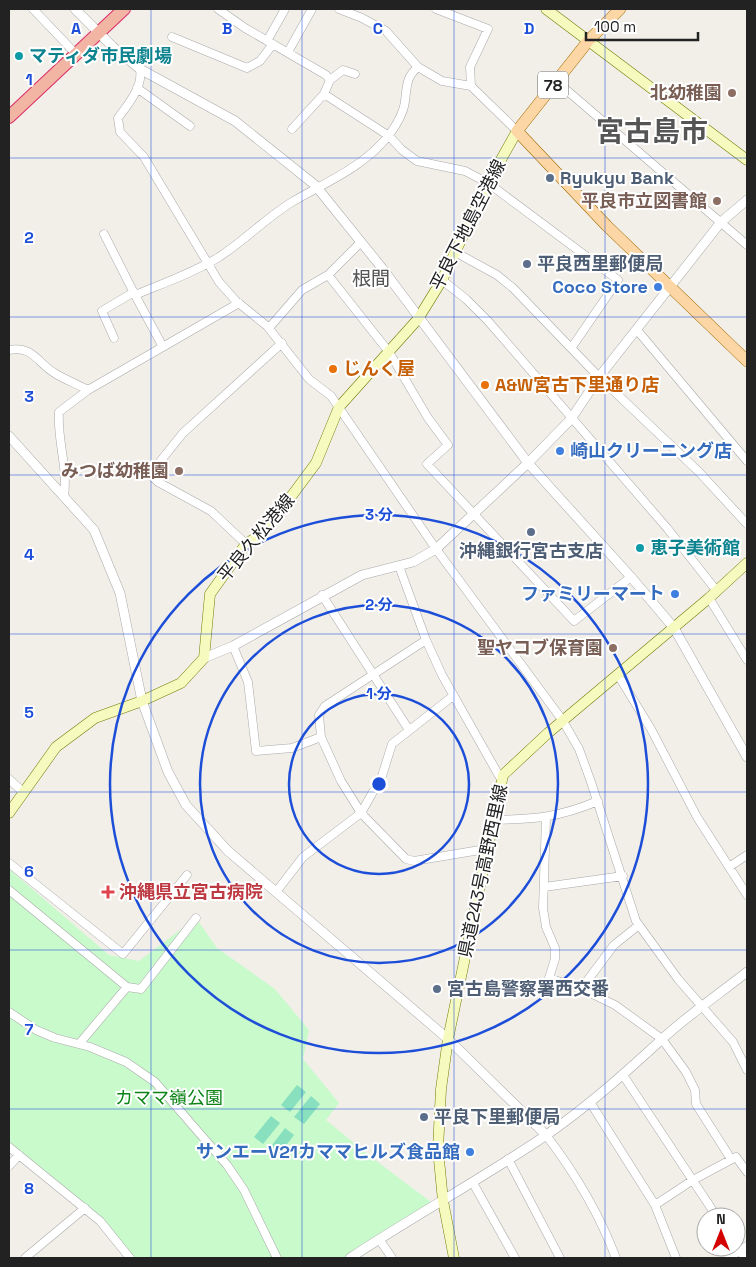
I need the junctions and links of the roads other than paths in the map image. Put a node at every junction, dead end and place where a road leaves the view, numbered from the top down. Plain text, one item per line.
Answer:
1 (33, 9) edge
2 (75, 9) edge
3 (124, 9) edge
4 (218, 9) edge
5 (285, 9) edge
6 (312, 9) edge
7 (338, 9) edge
8 (436, 9) edge
9 (546, 9) edge
10 (620, 9) edge
11 (98, 32) junction
12 (172, 37) dead end
13 (589, 40) junction
14 (270, 43) junction
15 (288, 52) junction
16 (76, 54) junction
17 (418, 67) junction
18 (140, 69) junction
19 (355, 74) dead end
20 (330, 80) junction
21 (556, 81) junction
22 (471, 86) junction
23 (137, 88) junction
24 (324, 94) junction
25 (9, 117) edge
26 (190, 126) dead end
27 (292, 129) dead end
28 (517, 131) junction
29 (389, 136) junction
30 (747, 160) edge
31 (488, 184) junction
32 (316, 188) junction
33 (747, 200) edge
34 (721, 222) junction
35 (104, 234) dead end
36 (361, 242) junction
37 (747, 245) edge
38 (455, 252) junction
39 (207, 264) junction
40 (328, 274) junction
41 (442, 280) junction
42 (669, 288) junction
43 (135, 293) junction
44 (239, 303) junction
45 (418, 319) junction
46 (269, 328) junction
47 (637, 330) junction
48 (114, 338) dead end
49 (282, 343) junction
50 (163, 346) junction
51 (572, 347) junction
52 (9, 350) edge
53 (390, 352) junction
54 (747, 360) edge
55 (599, 377) junction
56 (88, 390) junction
57 (339, 407) junction
58 (571, 419) junction
59 (9, 436) edge
60 (747, 461) edge
61 (528, 462) junction
62 (64, 497) junction
63 (473, 513) junction
64 (747, 524) edge
65 (246, 544) junction
66 (436, 549) junction
67 (747, 563) edge
68 (399, 566) junction
69 (631, 576) junction
70 (712, 594) junction
71 (322, 595) junction
72 (674, 628) junction
73 (426, 640) junction
74 (233, 646) junction
75 (204, 658) junction
76 (747, 660) edge
77 (618, 675) junction
78 (372, 676) junction
79 (453, 696) junction
80 (142, 701) junction
81 (563, 721) junction
82 (409, 730) junction
83 (321, 737) junction
84 (747, 757) edge
85 (9, 779) edge
86 (502, 781) junction
87 (23, 792) junction
88 (598, 801) junction
89 (361, 812) junction
90 (9, 814) edge
91 (546, 818) junction
92 (492, 820) junction
93 (486, 849) junction
94 (747, 855) edge
95 (9, 863) edge
96 (729, 867) junction
97 (187, 875) dead end
98 (623, 876) junction
99 (544, 887) junction
100 (9, 890) edge
101 (276, 892) junction
102 (747, 895) edge
103 (196, 918) dead end
104 (639, 926) junction
105 (747, 972) edge
106 (127, 987) junction
107 (581, 989) junction
108 (702, 1007) junction
109 (9, 1012) edge
110 (448, 1039) junction
111 (662, 1039) junction
112 (80, 1044) junction
113 (747, 1070) edge
114 (623, 1075) junction
115 (590, 1102) junction
116 (546, 1135) junction
117 (9, 1147) edge
118 (20, 1155) junction
119 (731, 1159) junction
120 (508, 1160) junction
121 (9, 1166) edge
122 (747, 1172) edge
123 (693, 1180) junction
124 (473, 1183) junction
125 (442, 1201) junction
126 (655, 1205) junction
127 (711, 1207) edge
128 (85, 1208) junction
129 (378, 1239) junction
130 (25, 1258) edge
131 (130, 1258) edge
132 (277, 1258) edge
133 (350, 1258) edge
134 (392, 1258) edge
135 (454, 1258) edge
136 (515, 1258) edge
137 (560, 1258) edge
138 (616, 1258) edge
139 (676, 1258) edge

1 - 16 street
2 - 11 street
3 - 11 highway
4 - 14 street
5 - 14 street
6 - 15 street
7 - 17 street
8 - 22 street
9 - 13 main road
10 - 13 main road
11 - 16 highway
11 - 18 street
12 - 14 street
13 - 21 main road, 78
13 - 30 main road
14 - 15 street
15 - 20 street
16 - 25 highway
17 - 22 street
17 - 29 street
18 - 23 street
18 - 32 street
19 - 20 street
20 - 24 street
21 - 28 main road, 78
21 - 34 street
22 - 28 street
23 - 26 street
23 - 39 street
24 - 27 street
24 - 29 street
28 - 31 main road, 平良下地島空港線
28 - 42 main road
29 - 31 street
29 - 32 street
31 - 38 main road, 平良下地島空港線
31 - 51 street
32 - 36 street
32 - 39 street
33 - 34 street
34 - 37 street
34 - 42 street
35 - 43 street
36 - 40 street
36 - 45 street
38 - 41 main road, 平良下地島空港線
38 - 51 street
39 - 43 street
39 - 44 street
40 - 46 street
40 - 53 street
41 - 45 main road, 平良下地島空港線
41 - 58 street
42 - 47 street
42 - 54 main road
43 - 48 street
43 - 50 street
44 - 46 street
44 - 50 street
45 - 53 main road, 平良久松港線
45 - 61 street
46 - 49 street
47 - 55 street
47 - 60 street
49 - 57 street
49 - 65 street
50 - 56 street
51 - 55 street
52 - 56 street
53 - 57 main road, 平良久松港線
53 - 63 street
55 - 58 street
55 - 64 street
56 - 62 street
57 - 65 main road, 平良久松港線
57 - 66 street
58 - 61 street
58 - 70 street
59 - 62 street
61 - 63 street
61 - 69 street
62 - 80 street
63 - 66 street
63 - 69 street
65 - 75 main road, 平良久松港線
66 - 68 street
66 - 81 street
67 - 70 main road, 県道243号高野西里線
68 - 71 street
68 - 73 street
69 - 72 street
70 - 72 main road, 県道243号高野西里線
70 - 76 street
71 - 74 street
71 - 78 street
72 - 77 main road, 県道243号高野西里線
72 - 84 street
73 - 78 street
73 - 79 street
74 - 75 street
74 - 83 street
75 - 80 main road
77 - 81 main road, 県道243号高野西里線
77 - 96 street
78 - 82 street
78 - 83 street
79 - 82 street
79 - 86 street
80 - 87 main road
80 - 101 street
81 - 86 main road, 県道243号高野西里線
81 - 88 street
82 - 89 street
83 - 89 street
85 - 87 street
86 - 92 main road, 県道243号高野西里線
87 - 90 main road
88 - 91 street
88 - 98 street
89 - 93 street
89 - 101 street
91 - 92 street
91 - 99 street
92 - 93 main road, 県道243号高野西里線
93 - 110 main road, 県道243号高野西里線
94 - 96 street
95 - 97 street
96 - 102 street
98 - 99 street
98 - 104 street
99 - 107 street
100 - 106 street
101 - 110 street
103 - 106 street
104 - 107 street
104 - 108 street
105 - 108 street
106 - 112 street
107 - 111 street
108 - 111 street
108 - 113 street
109 - 112 street
110 - 116 street
110 - 125 main road, 県道243号高野西里線
111 - 114 street
111 - 119 street
112 - 132 street
114 - 115 street
114 - 123 street
115 - 116 street
115 - 126 street
116 - 120 street
116 - 138 street
117 - 118 street
118 - 121 street
118 - 128 street
119 - 122 street
119 - 123 street
120 - 124 street
120 - 137 street
123 - 126 street
123 - 127 street
124 - 125 street
124 - 136 street
125 - 129 street
125 - 135 main road, 県道243号高野西里線
126 - 139 street
128 - 130 street
128 - 131 street
129 - 133 street
129 - 134 street

